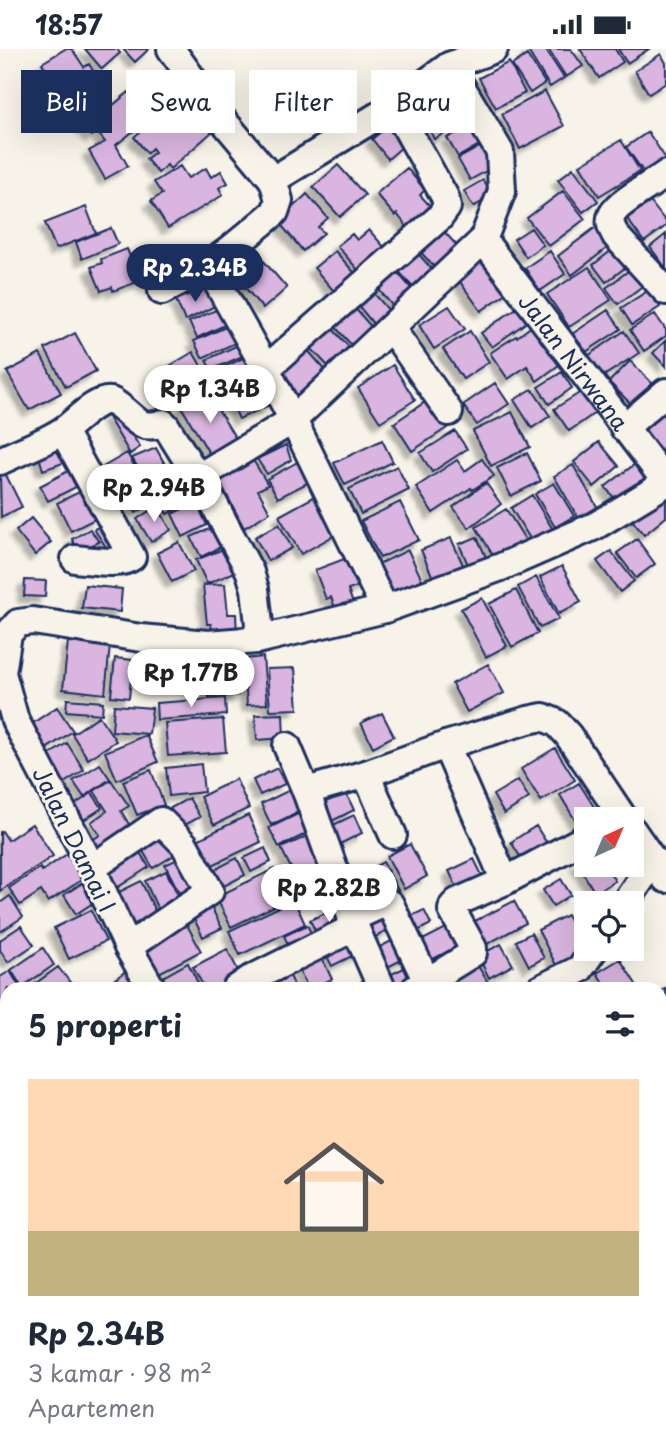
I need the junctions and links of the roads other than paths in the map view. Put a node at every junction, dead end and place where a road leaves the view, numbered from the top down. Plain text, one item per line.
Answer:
1 (171, 49) edge
2 (492, 50) edge
3 (449, 66) junction
4 (444, 70) edge
5 (371, 120) edge
6 (409, 133) edge
7 (666, 174) edge
8 (273, 180) junction
9 (483, 240) junction
10 (208, 266) junction
11 (162, 291) dead end
12 (666, 291) edge
13 (391, 328) junction
14 (266, 369) junction
15 (666, 392) edge
16 (449, 412) dead end
17 (293, 420) junction
18 (624, 428) junction
19 (63, 431) junction
20 (0, 461) edge
21 (197, 478) junction
22 (666, 482) edge
23 (75, 559) dead end
24 (385, 609) junction
25 (257, 640) junction
26 (446, 745) junction
27 (287, 747) dead end
28 (366, 774) junction
29 (306, 792) junction
30 (616, 807) edge
31 (393, 835) dead end
32 (574, 844) edge
33 (644, 847) edge
34 (92, 868) junction
35 (660, 869) edge
36 (505, 881) junction
37 (637, 891) edge
38 (353, 921) junction
39 (128, 947) junction
40 (587, 969) edge
41 (148, 982) edge
42 (245, 982) edge
43 (379, 982) edge
44 (420, 982) edge
45 (426, 982) edge
46 (556, 982) edge

1 - 8 street
2 - 3 street
3 - 4 street
3 - 9 street
5 - 8 street
6 - 14 street
7 - 12 street
8 - 10 street
9 - 13 street
9 - 18 street, Jalan Nirwana
10 - 11 street
10 - 14 street
13 - 16 street
13 - 17 street
14 - 17 street
15 - 18 street
17 - 21 street
17 - 24 street
18 - 22 street, Jalan Nirwana
19 - 20 street
19 - 21 street
19 - 23 street
21 - 25 street
22 - 24 street
24 - 25 street
25 - 34 street, Jalan Damai I
26 - 28 street
26 - 30 street
26 - 36 street
27 - 29 street
28 - 29 street
28 - 31 street
29 - 38 street
32 - 36 street
33 - 35 street
34 - 39 street, Jalan Damai I
34 - 39 street
35 - 37 street
36 - 45 street
38 - 42 street
38 - 43 street
38 - 44 street
39 - 41 street, Jalan Damai I
40 - 46 street

